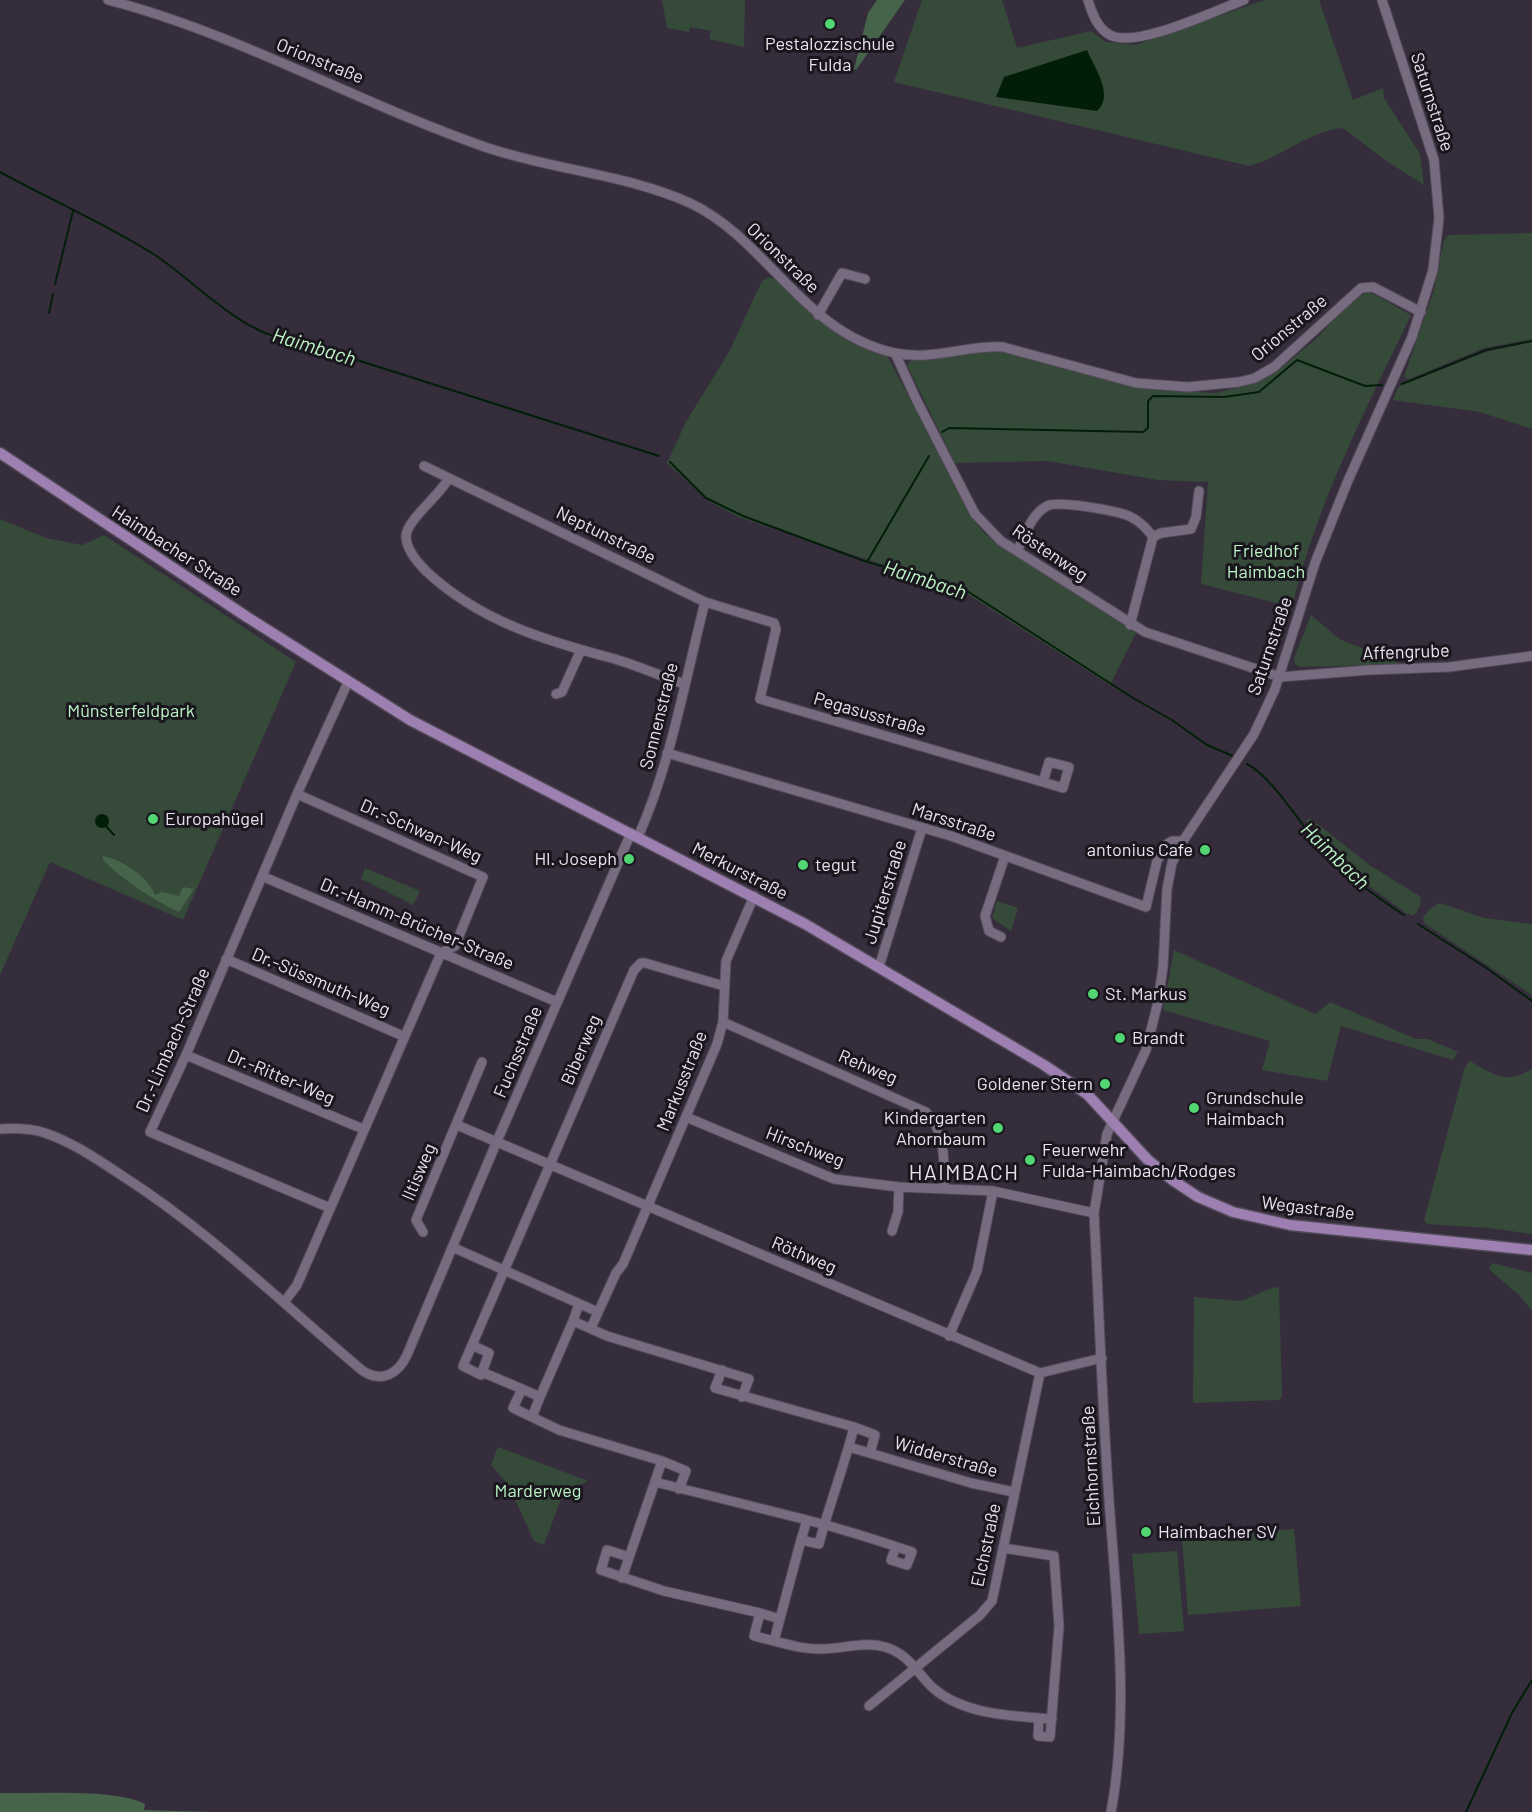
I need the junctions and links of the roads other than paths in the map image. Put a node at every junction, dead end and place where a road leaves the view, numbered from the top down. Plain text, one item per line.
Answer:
1 (108, 0) edge
2 (1088, 0) edge
3 (1244, 0) edge
4 (1382, 0) edge
5 (865, 279) dead end
6 (1421, 312) junction
7 (818, 315) junction
8 (895, 353) junction
9 (0, 453) edge
10 (424, 466) dead end
11 (448, 478) junction
12 (1199, 491) dead end
13 (1153, 537) junction
14 (1017, 551) junction
15 (705, 602) junction
16 (776, 625) joint
17 (1130, 625) junction
18 (580, 652) junction
19 (1532, 656) edge
20 (336, 675) joint
21 (1280, 677) junction
22 (348, 682) junction
23 (684, 684) junction
24 (556, 694) dead end
25 (667, 753) junction
26 (1043, 782) dead end
27 (297, 794) junction
28 (922, 828) junction
29 (634, 835) junction
30 (1183, 841) junction
31 (1005, 856) junction
32 (264, 877) junction
33 (754, 896) junction
34 (1001, 937) dead end
35 (441, 953) junction
36 (226, 959) junction
37 (879, 967) junction
38 (724, 986) junction
39 (557, 1002) junction
40 (723, 1022) junction
41 (403, 1036) junction
42 (186, 1055) junction
43 (483, 1062) dead end
44 (686, 1117) junction
45 (1113, 1120) junction
46 (457, 1125) junction
47 (0, 1129) edge
48 (363, 1129) junction
49 (496, 1141) junction
50 (550, 1165) junction
51 (900, 1186) junction
52 (944, 1187) junction
53 (993, 1191) junction
54 (647, 1206) junction
55 (330, 1208) junction
56 (1094, 1213) junction
57 (423, 1232) dead end
58 (892, 1232) dead end
59 (452, 1247) junction
60 (1532, 1250) edge
61 (503, 1269) junction
62 (285, 1301) junction
63 (579, 1304) junction
64 (598, 1312) junction
65 (573, 1321) junction
66 (591, 1328) junction
67 (949, 1336) junction
68 (472, 1345) junction
69 (1102, 1358) junction
70 (722, 1370) junction
71 (482, 1372) junction
72 (1040, 1373) junction
73 (522, 1389) junction
74 (540, 1397) junction
75 (742, 1397) junction
76 (532, 1417) junction
77 (854, 1428) junction
78 (849, 1447) junction
79 (870, 1453) junction
80 (662, 1461) junction
81 (655, 1482) junction
82 (679, 1489) junction
83 (1014, 1492) junction
84 (807, 1520) junction
85 (824, 1524) junction
86 (801, 1540) junction
87 (896, 1546) dead end
88 (1003, 1548) junction
89 (629, 1557) junction
90 (622, 1578) junction
91 (760, 1613) junction
92 (780, 1619) junction
93 (774, 1641) junction
94 (916, 1667) junction
95 (869, 1706) dead end
96 (1039, 1718) junction
97 (1052, 1719) junction
98 (1111, 1812) edge

1 - 7 street, Orionstraße
2 - 3 street
4 - 6 street, Saturnstraße
5 - 7 street
6 - 8 street, Orionstraße
6 - 21 street, Saturnstraße
7 - 8 street, Orionstraße
8 - 14 street, Röstenweg
9 - 20 main road, Haimbacher Straße
10 - 11 street, Neptunstraße
11 - 15 street, Neptunstraße
11 - 18 street
12 - 13 street
13 - 14 street
13 - 17 street
14 - 17 street, Röstenweg
15 - 16 street, Neptunstraße
15 - 23 street, Sonnenstraße
16 - 26 street, Pegasusstraße
17 - 21 street, Röstenweg
18 - 23 street
18 - 24 street
19 - 21 street, Affengrube
20 - 22 main road, Merkurstraße
21 - 30 street, Saturnstraße
22 - 27 street, Dr.-Limbach-Straße
22 - 29 main road, Merkurstraße
23 - 25 street, Sonnenstraße
25 - 28 street, Marsstraße
25 - 29 street, Sonnenstraße
27 - 32 street, Dr.-Limbach-Straße
27 - 35 street, Dr.-Schwan-Weg
28 - 31 street, Marsstraße
28 - 37 street, Jupiterstraße
29 - 33 main road, Merkurstraße
29 - 39 street, Fuchsstraße
30 - 31 street, Marsstraße
30 - 45 street, Saturnstraße
31 - 34 street
32 - 35 street, Dr.-Hamm-Brücher-Straße
32 - 36 street, Dr.-Limbach-Straße
33 - 37 main road, Merkurstraße
33 - 38 street, Markusstraße
35 - 39 street, Dr.-Hamm-Brücher-Straße
35 - 41 street
36 - 41 street, Dr.-Süssmuth-Weg
36 - 42 street, Dr.-Limbach-Straße
37 - 45 main road, Merkurstraße
38 - 40 street, Markusstraße
38 - 50 street, Biberweg
39 - 49 street, Fuchsstraße
40 - 44 street, Markusstraße
40 - 52 street, Rehweg
41 - 48 street
42 - 48 street, Dr.-Ritter-Weg
42 - 55 street, Dr.-Limbach-Straße
43 - 46 street, Iltisweg
44 - 51 street, Hirschweg
44 - 54 street, Markusstraße
45 - 56 street, Eichhornstraße
45 - 60 main road, Wegastraße
46 - 49 street
46 - 57 street, Iltisweg
47 - 62 street
48 - 55 street
49 - 50 street, Röthweg
49 - 59 street, Fuchsstraße
50 - 54 street, Röthweg
50 - 61 street, Biberweg
51 - 52 street, Hirschweg
51 - 58 street
52 - 53 street, Hirschweg
53 - 56 street, Hirschweg
53 - 67 street
54 - 64 street, Markusstraße
54 - 67 street, Röthweg
55 - 62 street
56 - 69 street, Eichhornstraße
59 - 61 street
59 - 62 street, Fuchsstraße
61 - 63 street
61 - 68 street
63 - 64 street
63 - 65 street
64 - 66 street
65 - 66 street
65 - 74 street
66 - 70 street
67 - 72 street, Röthweg
68 - 71 street
68 - 71 street
69 - 72 street
69 - 98 street, Eichhornstraße
70 - 75 street, Widderstraße
70 - 75 street
71 - 73 street
72 - 83 street, Elchstraße
73 - 74 street
73 - 76 street
74 - 76 street
75 - 77 street, Widderstraße
76 - 80 street
77 - 78 street
77 - 79 street, Widderstraße
78 - 79 street, Widderstraße
78 - 85 street
79 - 83 street, Widderstraße
80 - 81 street
80 - 82 street
81 - 82 street
81 - 89 street
82 - 84 street
83 - 88 street, Elchstraße
84 - 85 street
84 - 86 street
85 - 86 street
85 - 87 street
86 - 92 street
88 - 94 street, Elchstraße
88 - 97 street
89 - 90 street
89 - 90 street
90 - 91 street
91 - 92 street
91 - 93 street
92 - 93 street
93 - 94 street
94 - 95 street, Elchstraße
94 - 96 street
96 - 97 street
96 - 97 street

